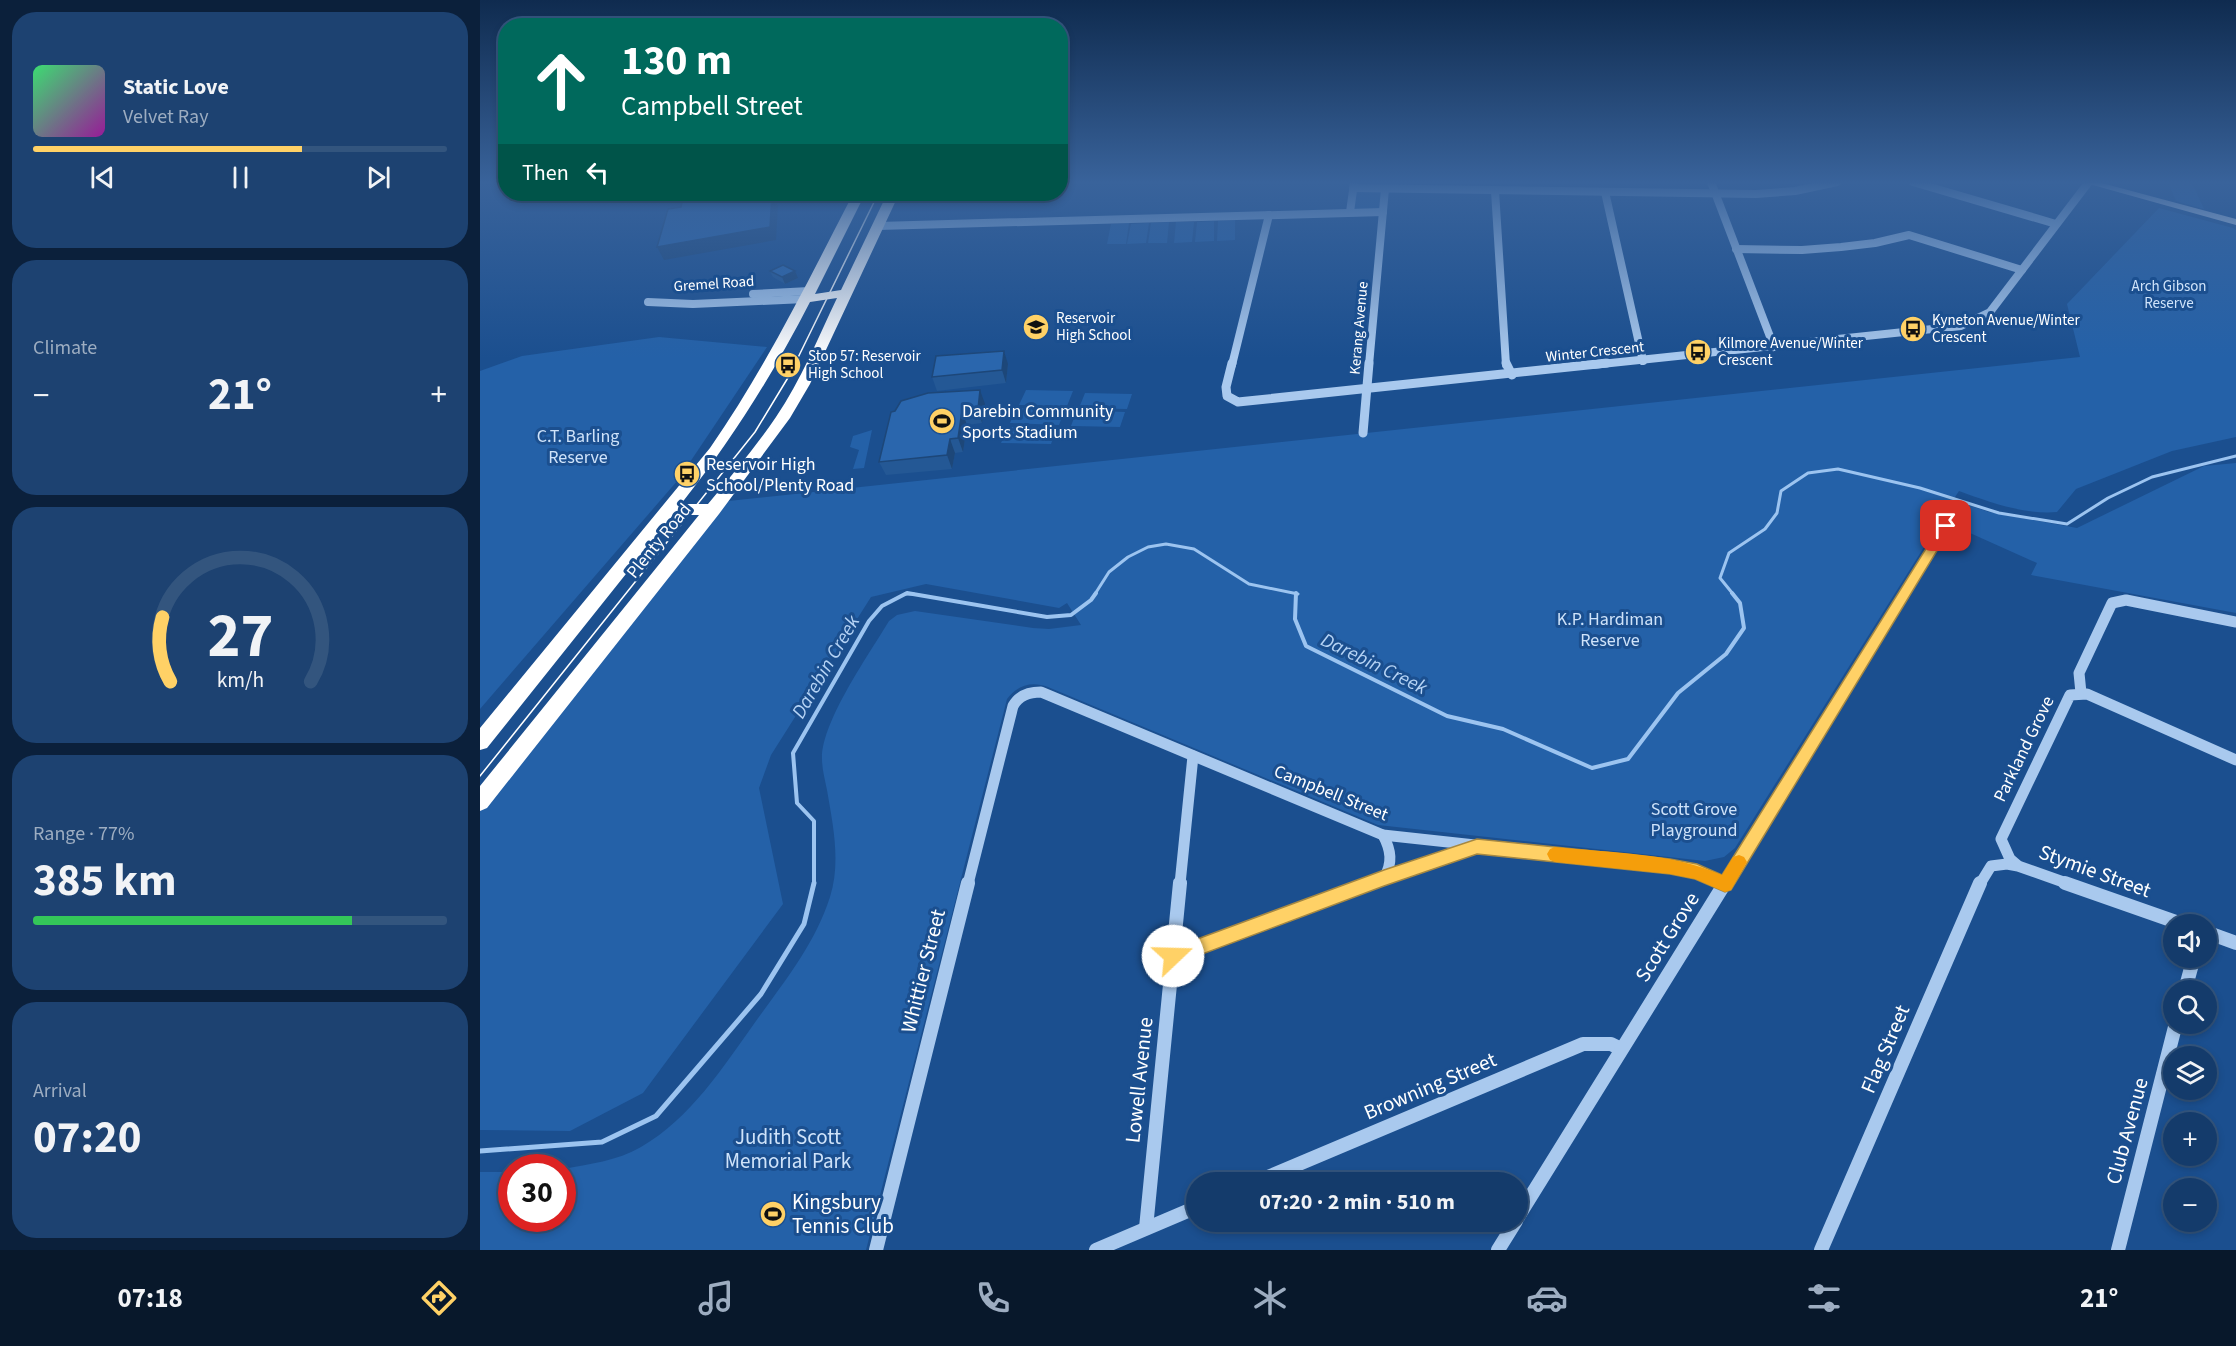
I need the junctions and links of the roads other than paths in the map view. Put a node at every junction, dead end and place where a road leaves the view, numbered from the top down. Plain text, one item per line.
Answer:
1 (835, 240) edge
2 (871, 240) edge
3 (1262, 240) edge
4 (1380, 240) edge
5 (1498, 240) edge
6 (1616, 240) edge
7 (1733, 240) edge
8 (1879, 240) edge
9 (1926, 240) edge
10 (2044, 240) edge
11 (1736, 249) junction
12 (2022, 270) junction
13 (845, 293) junction
14 (807, 295) junction
15 (648, 302) dead end
16 (1774, 347) junction
17 (1643, 361) junction
18 (1512, 375) junction
19 (1366, 390) junction
20 (1363, 433) dead end
21 (668, 509) junction
22 (712, 510) junction
23 (1946, 526) dead end
24 (2236, 622) edge
25 (2081, 693) junction
26 (1013, 703) joint
27 (480, 741) edge
28 (1193, 756) junction
29 (2236, 760) edge
30 (480, 802) edge
31 (1383, 835) junction
32 (1477, 846) junction
33 (1991, 866) joint
34 (2018, 866) junction
35 (1384, 878) junction
36 (1725, 884) junction
37 (2163, 917) edge
38 (2217, 936) edge
39 (2236, 943) edge
40 (1173, 956) junction
41 (2173, 1034) edge
42 (1621, 1049) junction
43 (1280, 1172) edge
44 (1528, 1201) edge
45 (1186, 1212) edge
46 (1146, 1228) junction
47 (1509, 1232) edge
48 (876, 1250) edge
49 (1096, 1250) edge
50 (1498, 1250) edge
51 (1821, 1250) edge
52 (2118, 1250) edge

1 - 14 highway, Plenty Road
2 - 13 highway, Plenty Road
3 - 19 street, Winter Crescent
4 - 19 street, Kerang Avenue
5 - 18 street
6 - 17 street
7 - 11 street
8 - 11 street
9 - 12 street
10 - 12 street, Winter Crescent
11 - 16 street
12 - 16 street, Winter Crescent
13 - 14 highway
13 - 22 highway, Plenty Road
14 - 15 street, Gremel Road
14 - 21 highway, Plenty Road
16 - 17 street, Winter Crescent
17 - 18 street, Winter Crescent
18 - 19 street, Winter Crescent
19 - 20 street, Kerang Avenue
21 - 22 highway
21 - 27 highway, Plenty Road
22 - 30 highway, Plenty Road
23 - 36 street, Scott Grove
24 - 25 street, Parkland Grove
25 - 29 street
25 - 34 street, Parkland Grove
26 - 28 street, Campbell Street
26 - 48 street, Whittier Street
28 - 31 street, Campbell Street
28 - 40 street, Lowell Avenue
31 - 32 street, Campbell Street
31 - 35 street
32 - 35 street
32 - 36 street, Campbell Street
33 - 34 street, Stymie Street
33 - 51 street, Flag Street
34 - 37 street, Stymie Street
35 - 40 street
36 - 42 street, Scott Grove
38 - 39 street
40 - 46 street, Lowell Avenue
41 - 52 street, Club Avenue
42 - 43 street, Browning Street
42 - 44 street, Scott Grove
45 - 46 street
46 - 49 street
47 - 50 street, Scott Grove

